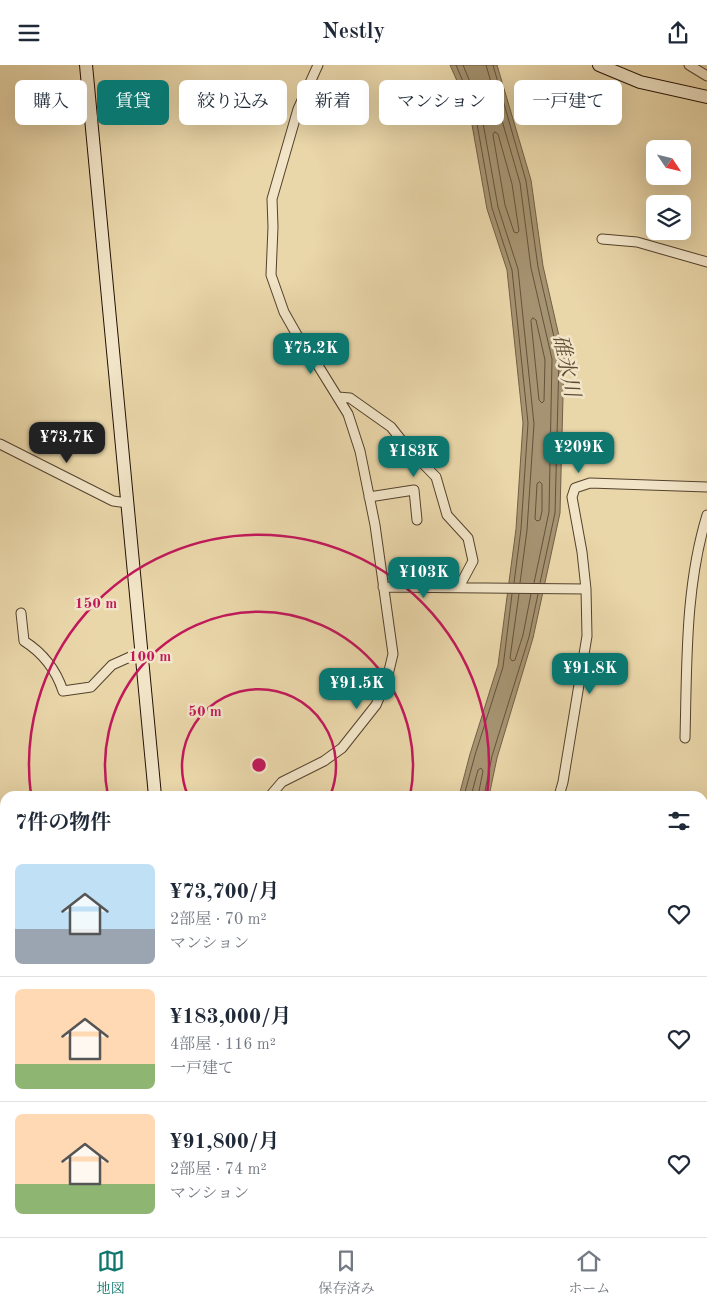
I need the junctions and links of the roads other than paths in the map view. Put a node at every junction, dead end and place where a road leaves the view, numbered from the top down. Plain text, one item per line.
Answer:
1 (86, 65) edge
2 (318, 65) edge
3 (599, 65) edge
4 (689, 65) edge
5 (707, 76) edge
6 (707, 97) edge
7 (602, 239) dead end
8 (707, 262) edge
9 (338, 397) junction
10 (0, 444) edge
11 (707, 487) edge
12 (369, 497) junction
13 (128, 503) junction
14 (707, 515) edge
15 (417, 520) dead end
16 (383, 587) junction
17 (463, 587) junction
18 (582, 590) junction
19 (22, 613) dead end
20 (142, 652) junction
21 (685, 738) dead end
22 (155, 791) edge
23 (274, 791) edge
24 (560, 791) edge

1 - 13 street
2 - 9 street
3 - 6 street
4 - 5 street
7 - 8 street
9 - 12 street
9 - 17 street
10 - 13 street
11 - 18 street
12 - 15 street
12 - 16 street
13 - 20 street
14 - 21 street
16 - 17 street
16 - 23 street
17 - 18 street
18 - 24 street
19 - 20 street
20 - 22 street

